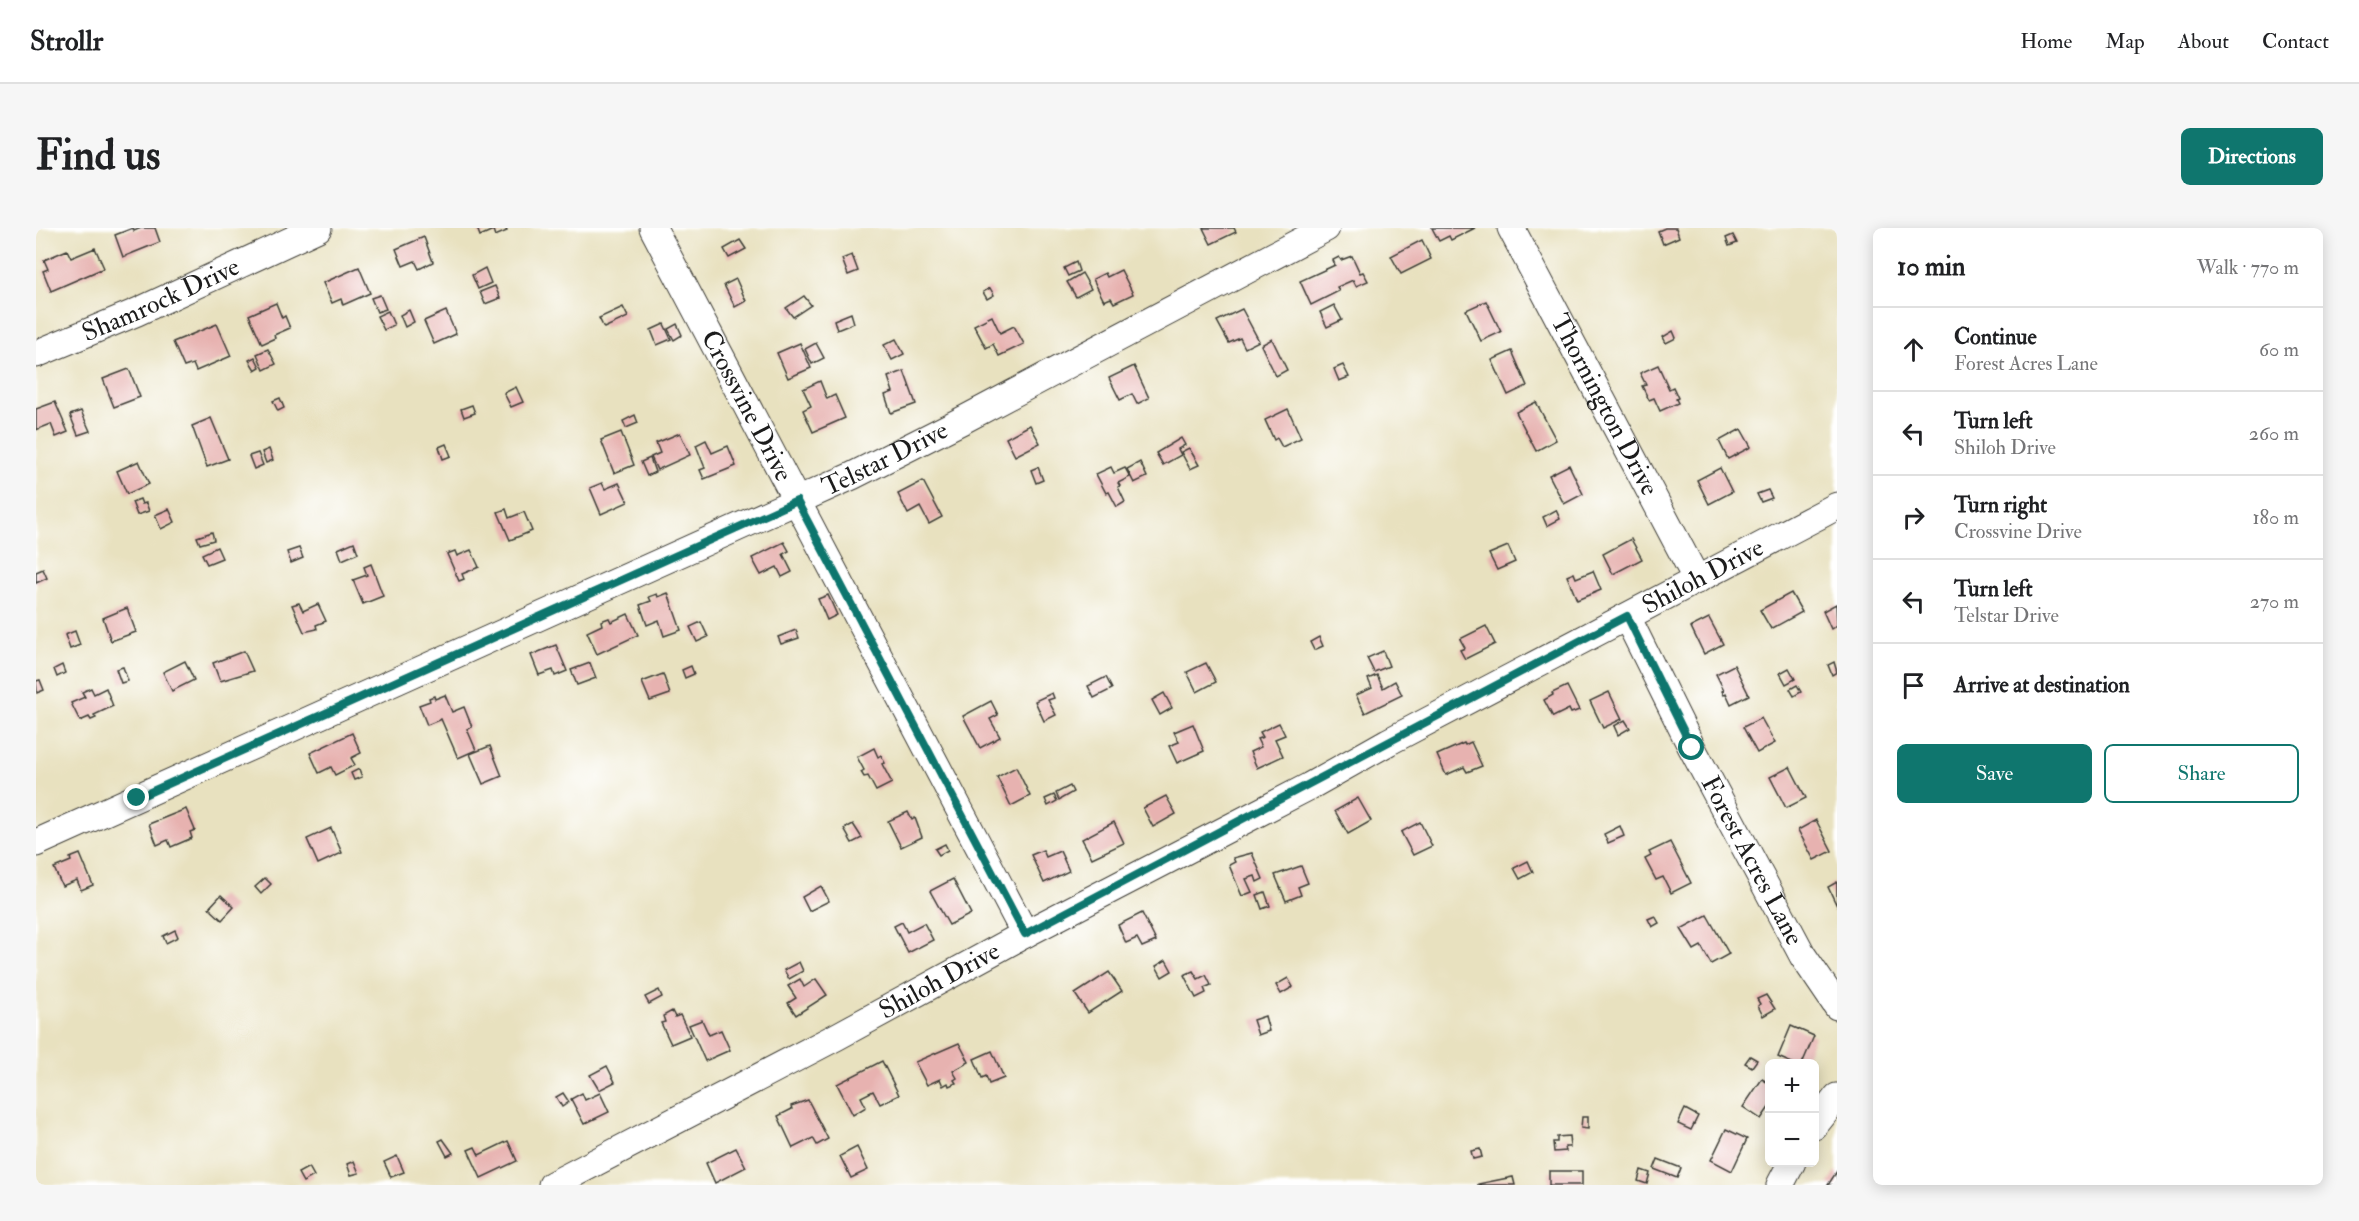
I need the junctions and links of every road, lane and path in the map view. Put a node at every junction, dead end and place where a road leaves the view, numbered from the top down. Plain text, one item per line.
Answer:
1 (318, 228) edge
2 (653, 228) edge
3 (1326, 228) edge
4 (1511, 228) edge
5 (36, 354) edge
6 (797, 501) junction
7 (1837, 506) edge
8 (1697, 580) junction
9 (1627, 616) junction
10 (36, 843) edge
11 (1025, 934) junction
12 (1837, 1006) edge
13 (1837, 1097) edge
14 (1819, 1121) edge
15 (1789, 1167) edge
16 (552, 1185) edge
17 (1780, 1185) edge

1 - 5 street, Shamrock Drive
2 - 6 street, Crossvine Drive
3 - 6 street, Telstar Drive
4 - 8 street, Thornington Drive
6 - 10 street, Telstar Drive
6 - 11 street, Crossvine Drive
7 - 8 street, Shiloh Drive
8 - 9 street, Shiloh Drive
9 - 11 street, Shiloh Drive
9 - 12 street, Forest Acres Lane
11 - 16 street, Shiloh Drive
13 - 14 street
15 - 17 street

